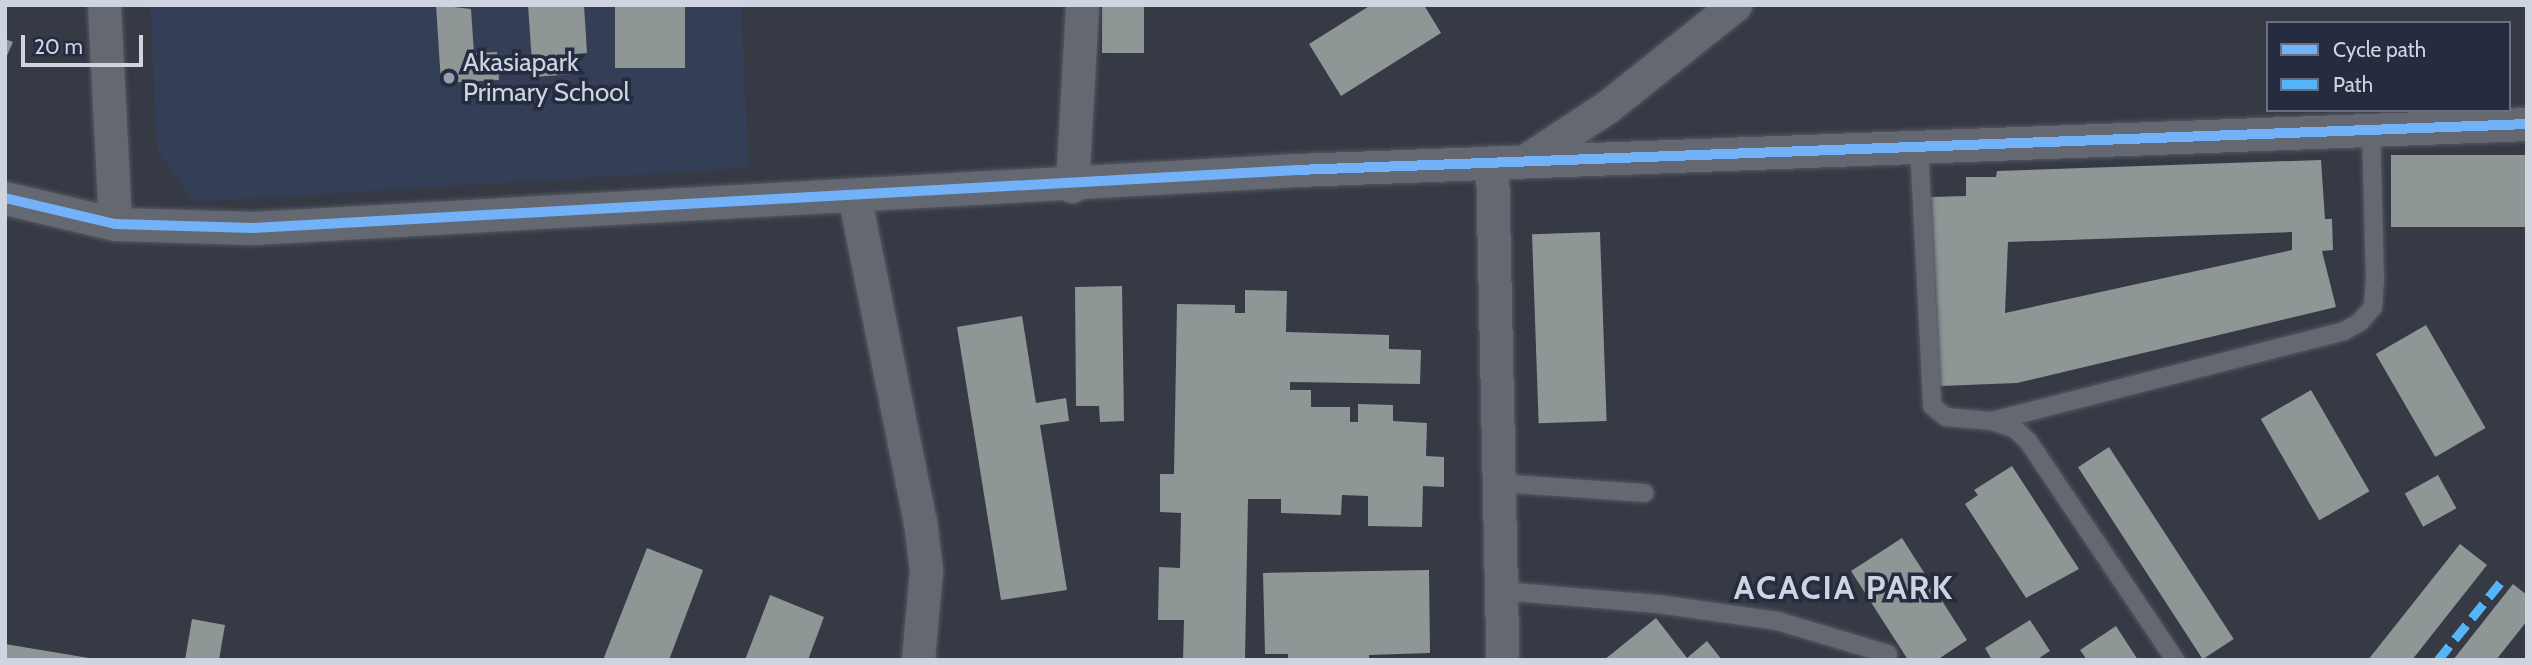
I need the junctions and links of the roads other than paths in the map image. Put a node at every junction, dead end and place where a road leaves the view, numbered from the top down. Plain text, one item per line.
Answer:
1 (104, 5) edge
2 (1082, 5) edge
3 (1735, 5) edge
4 (2527, 124) edge
5 (2371, 130) junction
6 (1919, 146) junction
7 (1525, 161) junction
8 (1492, 162) junction
9 (1072, 186) junction
10 (854, 195) junction
11 (5, 198) edge
12 (116, 223) junction
13 (1992, 421) junction
14 (1498, 483) junction
15 (1645, 493) dead end
16 (1502, 591) junction
17 (1888, 654) dead end
18 (918, 660) edge
19 (1502, 660) edge
20 (2175, 660) edge

1 - 12 street
2 - 9 street
3 - 7 street
4 - 5 street
5 - 6 street
5 - 13 lane
6 - 7 street
6 - 13 lane
7 - 8 street
8 - 9 street
8 - 14 street
9 - 10 street
10 - 12 street
10 - 18 street
11 - 12 street
13 - 20 lane
14 - 15 lane
14 - 16 street
16 - 17 lane
16 - 19 street

